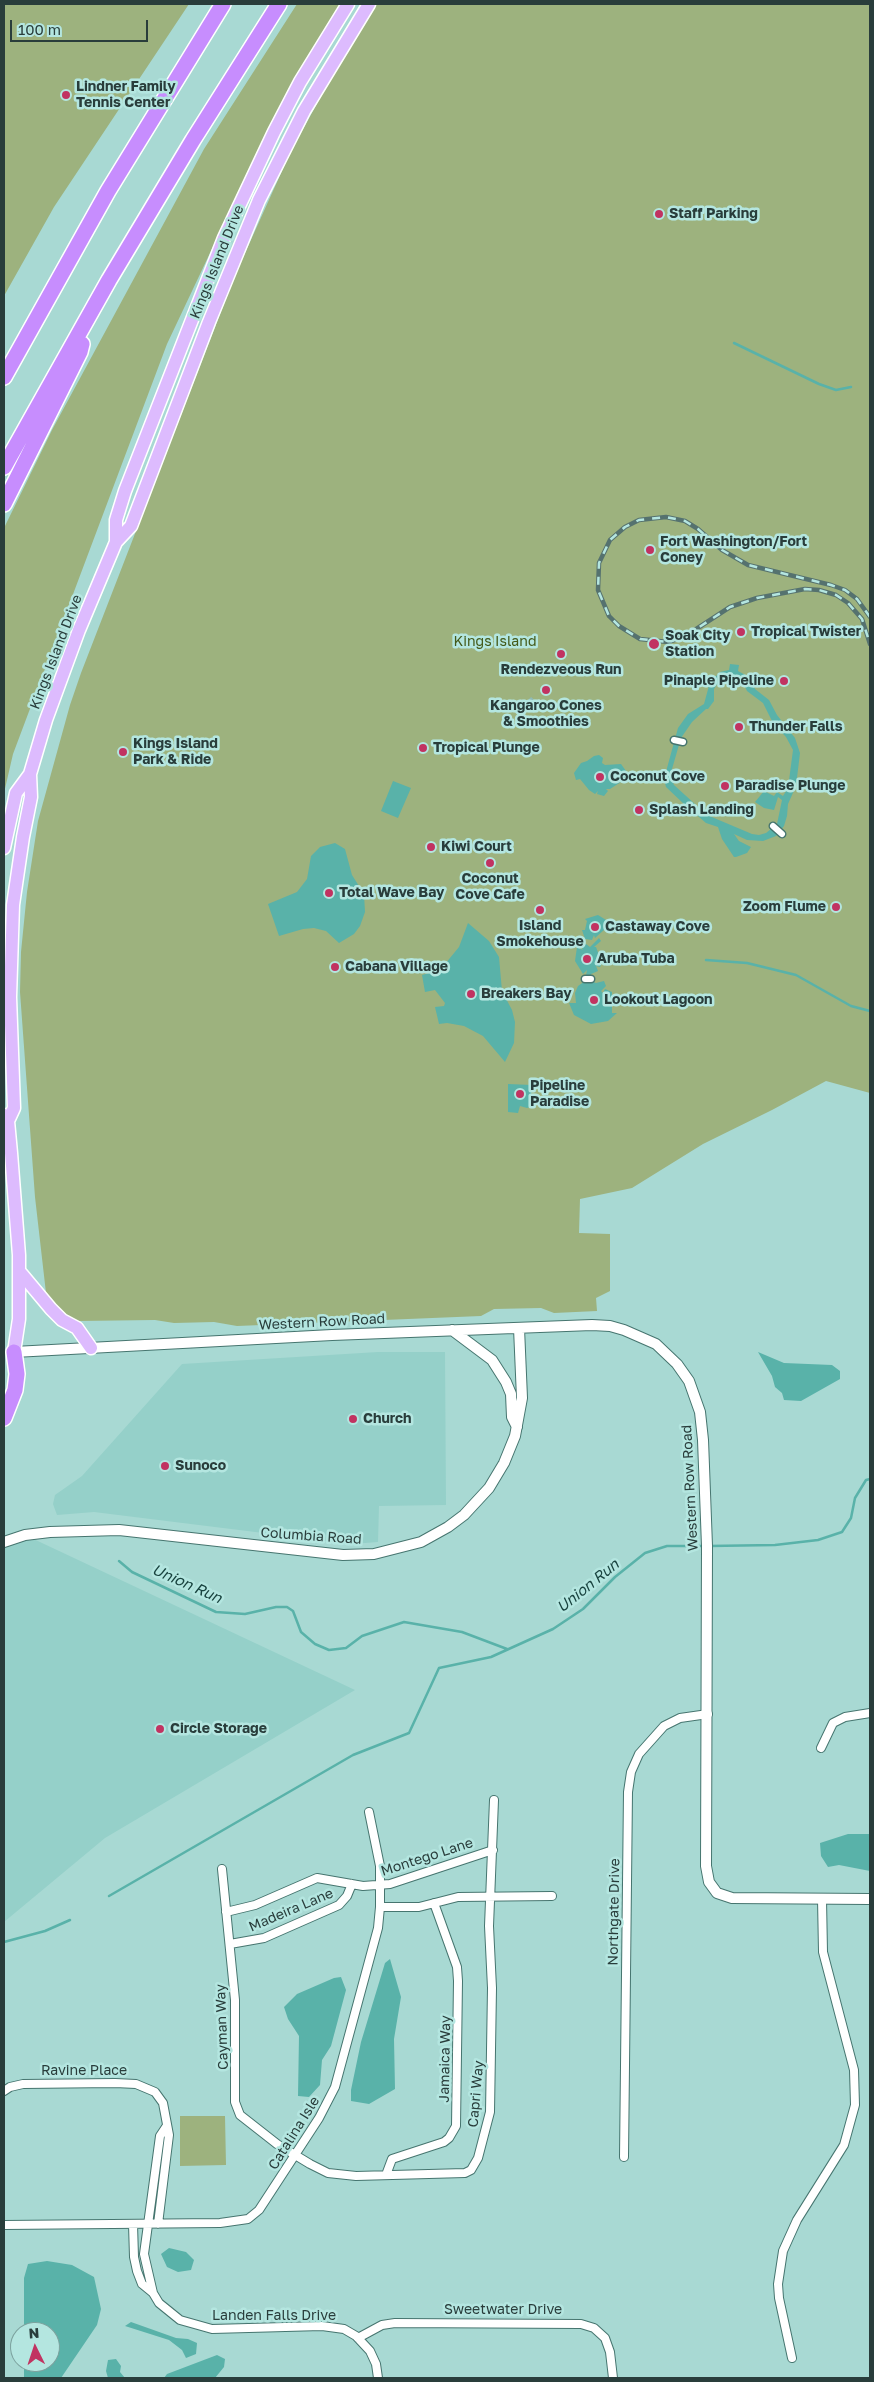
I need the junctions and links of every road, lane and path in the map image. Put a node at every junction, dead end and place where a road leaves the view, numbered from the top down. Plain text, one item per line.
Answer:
1 (223, 4) edge
2 (279, 4) edge
3 (348, 4) edge
4 (368, 4) edge
5 (89, 317) junction
6 (4, 377) edge
7 (4, 467) edge
8 (4, 504) edge
9 (116, 542) junction
10 (674, 740) dead end
11 (683, 742) dead end
12 (30, 774) junction
13 (773, 826) dead end
14 (782, 834) dead end
15 (4, 848) edge
16 (6, 1118) edge
17 (20, 1272) junction
18 (519, 1328) junction
19 (452, 1330) junction
20 (91, 1348) junction
21 (14, 1352) junction
22 (4, 1368) edge
23 (4, 1418) edge
24 (517, 1427) junction
25 (4, 1542) edge
26 (708, 1714) junction
27 (870, 1714) edge
28 (821, 1748) dead end
29 (494, 1800) dead end
30 (369, 1812) dead end
31 (493, 1850) junction
32 (222, 1869) dead end
33 (352, 1884) junction
34 (381, 1885) junction
35 (491, 1896) junction
36 (552, 1896) dead end
37 (822, 1899) junction
38 (870, 1899) edge
39 (434, 1903) junction
40 (380, 1907) junction
41 (226, 1912) junction
42 (230, 1944) junction
43 (4, 2090) edge
44 (166, 2127) junction
45 (296, 2155) junction
46 (624, 2156) dead end
47 (386, 2176) junction
48 (133, 2224) junction
49 (148, 2224) junction
50 (158, 2224) junction
51 (4, 2225) edge
52 (153, 2293) junction
53 (358, 2338) junction
54 (792, 2358) dead end
55 (378, 2378) edge
56 (613, 2378) edge

1 - 6 highway
2 - 5 highway
3 - 9 main road, Kings Island Drive
4 - 9 main road, Kings Island Drive
5 - 7 highway
5 - 8 highway
9 - 12 main road, Kings Island Drive
10 - 11 street
12 - 15 main road, Kings Island Drive
12 - 16 main road, Kings Island Drive
13 - 14 street
16 - 17 main road, Kings Island Drive
17 - 20 main road
17 - 21 main road, Kings Island Drive
18 - 19 street, Western Row Road
18 - 24 street, Columbia Road
18 - 26 street, Western Row Road
19 - 20 street, Western Row Road
19 - 24 street
20 - 21 street, Western Row Road
21 - 22 highway
21 - 23 highway
24 - 25 street, Columbia Road
26 - 37 street, Western Row Road
26 - 46 street, Northgate Drive
27 - 28 street
29 - 31 street, Capri Way
30 - 34 street, Catalina Isle
31 - 34 street, Montego Lane
31 - 35 street, Capri Way
32 - 41 street, Cayman Way
33 - 34 street, Montego Lane
33 - 41 street, Montego Lane
33 - 42 street, Madeira Lane
34 - 40 street, Catalina Isle
35 - 36 street
35 - 39 street
35 - 47 street, Capri Way
37 - 38 street, Western Row Road
37 - 54 street
39 - 40 street
39 - 47 street, Jamaica Way
40 - 45 street, Catalina Isle
41 - 42 street, Cayman Way
42 - 45 street, Cayman Way
43 - 44 street, Ravine Place
44 - 49 street, Ravine Place
44 - 50 street, Ravine Place
45 - 47 street, Capri Way
45 - 50 street, Catalina Isle
48 - 49 street, Catalina Isle
48 - 51 street, Catalina Isle
48 - 52 street, Landen Falls Drive
49 - 50 street, Catalina Isle
49 - 52 street, Landen Falls Drive
52 - 53 street, Landen Falls Drive
53 - 55 street, Landen Falls Drive
53 - 56 street, Sweetwater Drive

